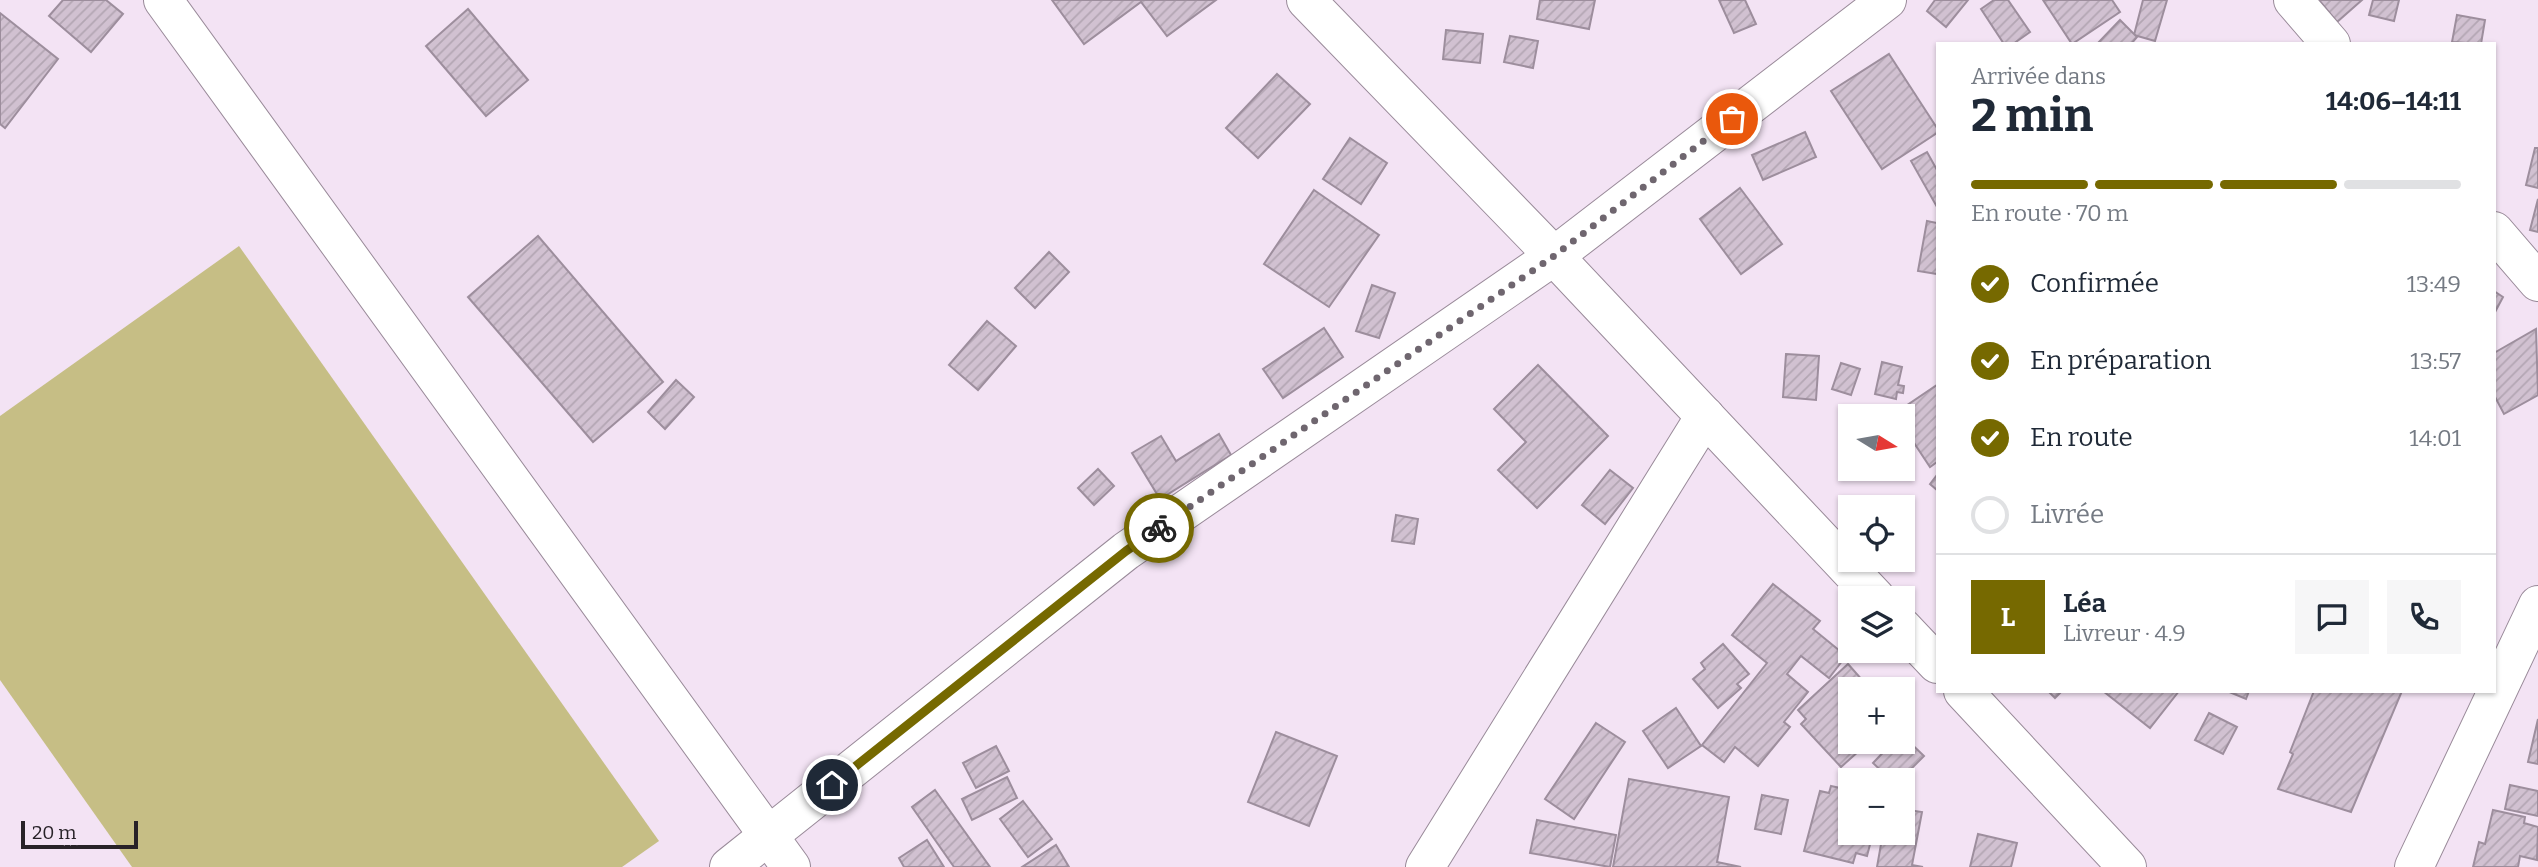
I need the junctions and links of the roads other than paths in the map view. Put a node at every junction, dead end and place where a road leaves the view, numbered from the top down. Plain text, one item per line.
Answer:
1 (163, 0) edge
2 (1306, 0) edge
3 (1887, 0) edge
4 (2293, 0) edge
5 (2329, 42) edge
6 (2496, 233) edge
7 (1554, 256) junction
8 (2538, 282) edge
9 (1705, 416) junction
10 (1865, 586) edge
11 (2538, 605) edge
12 (1915, 641) edge
13 (1936, 663) edge
14 (1965, 693) edge
15 (769, 835) junction
16 (729, 867) edge
17 (790, 867) edge
18 (1425, 867) edge
19 (2127, 867) edge
20 (2414, 867) edge

1 - 15 street
2 - 7 street
3 - 7 street
4 - 5 street
6 - 8 street
7 - 9 street
7 - 15 street
9 - 10 street
9 - 18 street
11 - 20 street
12 - 13 street
14 - 19 street
15 - 16 street
15 - 17 street

